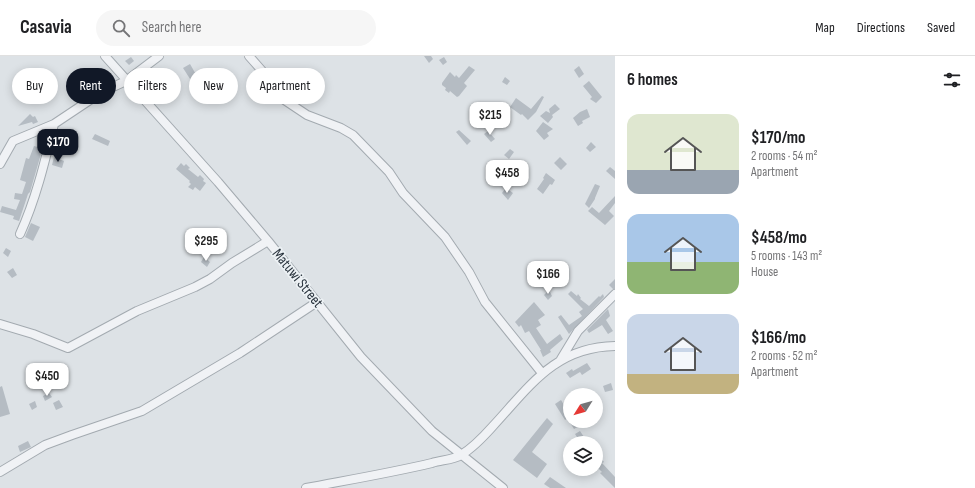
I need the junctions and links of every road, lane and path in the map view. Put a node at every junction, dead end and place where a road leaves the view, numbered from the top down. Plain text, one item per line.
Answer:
1 (105, 56) edge
2 (159, 56) edge
3 (249, 56) edge
4 (143, 68) edge
5 (124, 79) edge
6 (124, 82) edge
7 (147, 104) edge
8 (54, 124) junction
9 (0, 164) edge
10 (20, 234) dead end
11 (268, 240) junction
12 (615, 294) edge
13 (317, 302) junction
14 (0, 324) edge
15 (615, 346) edge
16 (560, 361) junction
17 (542, 373) junction
18 (461, 455) junction
19 (1, 470) edge
20 (334, 485) edge
21 (306, 488) edge
22 (503, 488) edge

1 - 5 street, Matuwi Street
2 - 4 street
3 - 17 street
6 - 8 street
7 - 11 street, Matuwi Street
8 - 9 street
8 - 10 street
11 - 13 street, Matuwi Street
11 - 14 street
12 - 16 street
13 - 18 street, Matuwi Street
13 - 19 street
15 - 16 street
16 - 17 street
17 - 18 street
18 - 20 street
18 - 22 street, Matuwi Street
20 - 21 street

